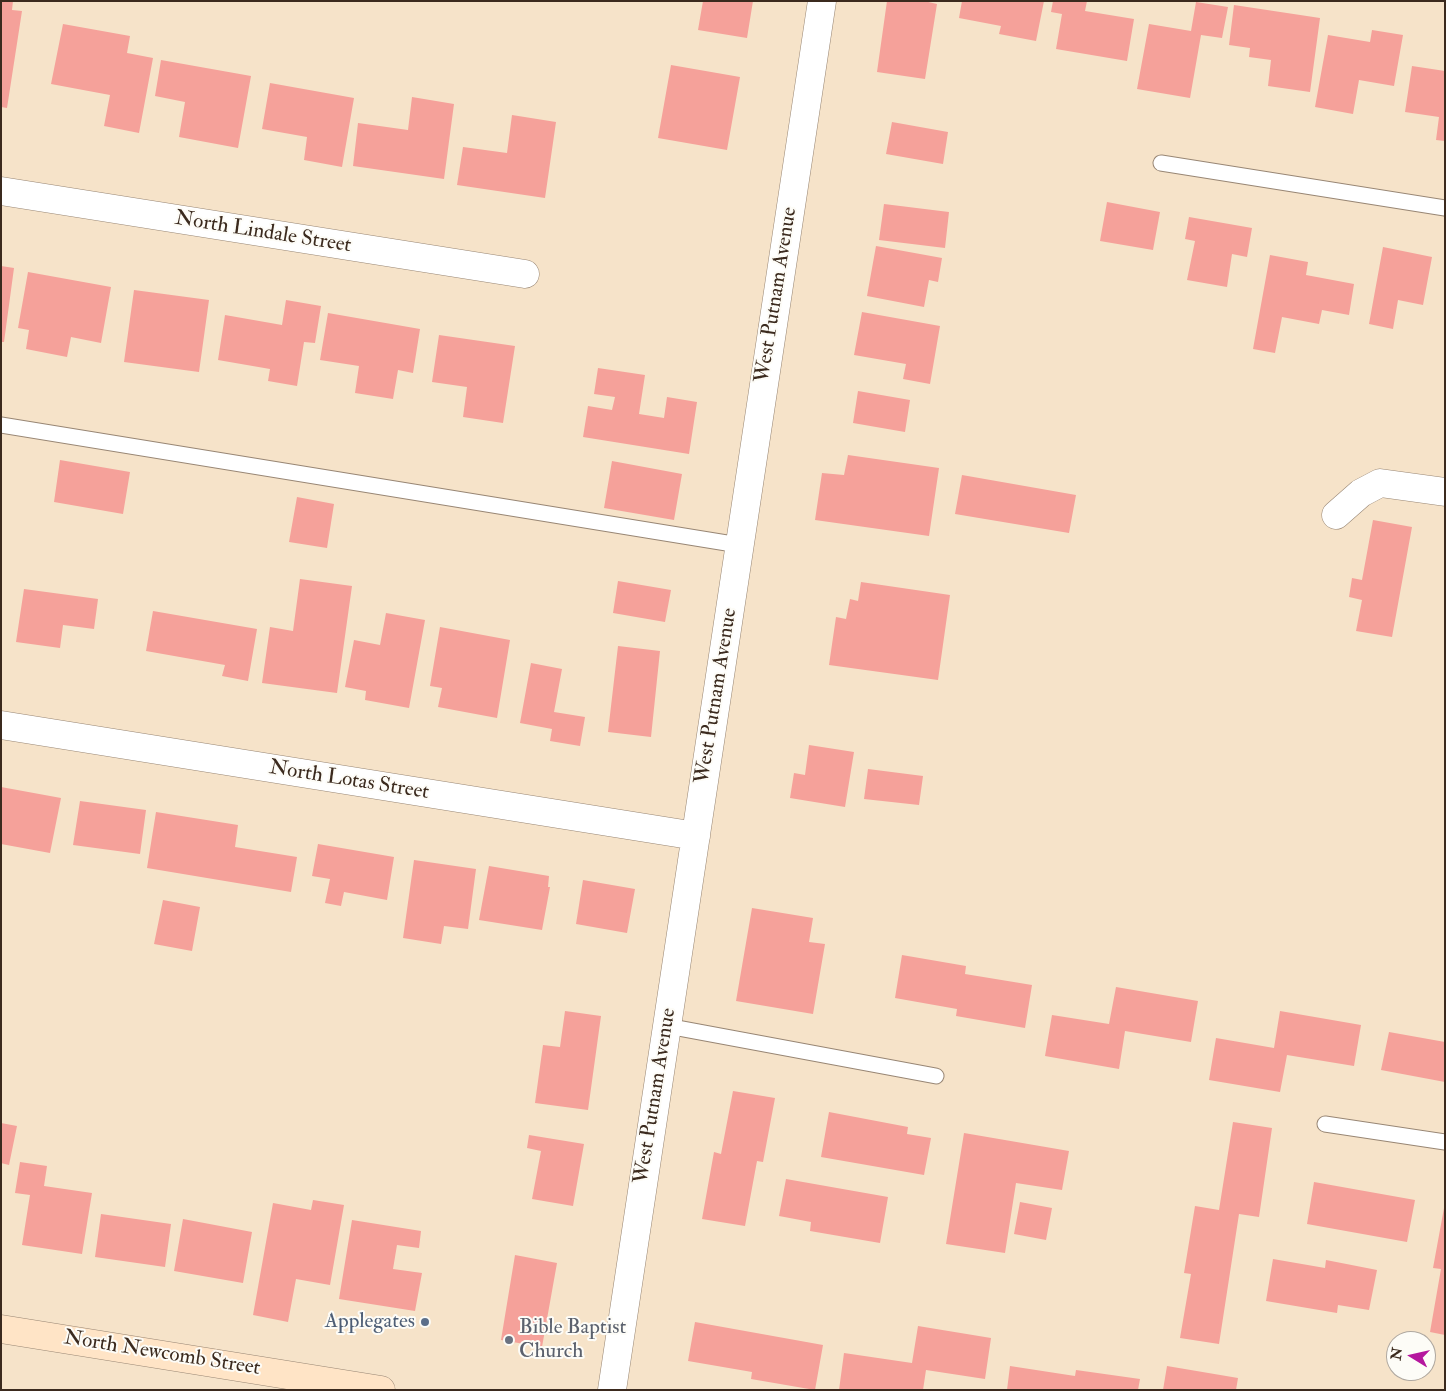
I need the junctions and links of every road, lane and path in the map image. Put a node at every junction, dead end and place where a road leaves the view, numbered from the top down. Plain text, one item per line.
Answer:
1 (822, 1) edge
2 (1161, 163) dead end
3 (1, 191) edge
4 (1445, 208) edge
5 (525, 274) dead end
6 (1, 425) edge
7 (1445, 492) edge
8 (1336, 515) dead end
9 (740, 545) junction
10 (1, 725) edge
11 (696, 836) junction
12 (667, 1026) junction
13 (936, 1076) dead end
14 (1325, 1124) dead end
15 (1445, 1142) edge
16 (1, 1328) edge
17 (381, 1390) edge
18 (612, 1390) edge

1 - 9 street, West Putnam Avenue
2 - 4 lane
3 - 5 street, North Lindale Street
6 - 9 lane
7 - 8 street
9 - 11 street, West Putnam Avenue
10 - 11 street, North Lotas Street
11 - 12 street, West Putnam Avenue
12 - 13 lane
12 - 18 street, West Putnam Avenue
14 - 15 lane
16 - 17 main road, North Newcomb Street

